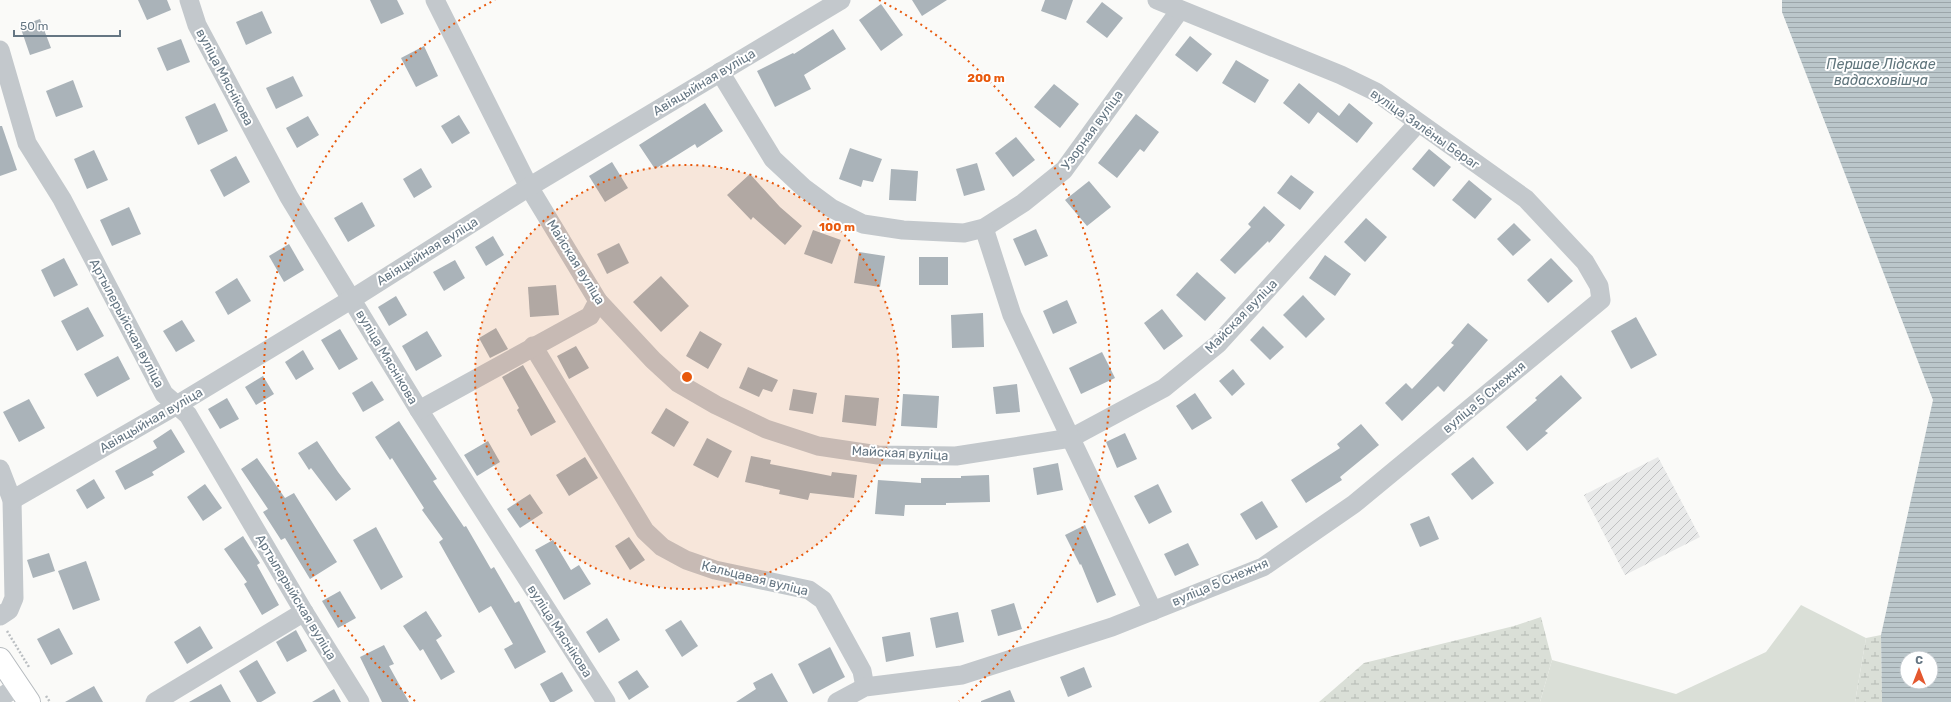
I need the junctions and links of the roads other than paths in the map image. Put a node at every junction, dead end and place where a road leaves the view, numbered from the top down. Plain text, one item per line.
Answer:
1 (189, 0) edge
2 (435, 0) edge
3 (841, 0) edge
4 (1157, 0) edge
5 (1180, 10) junction
6 (0, 50) edge
7 (720, 72) junction
8 (1418, 123) junction
9 (529, 187) junction
10 (984, 228) junction
11 (352, 299) junction
12 (1601, 300) joint
13 (598, 301) junction
14 (533, 346) junction
15 (177, 405) junction
16 (419, 410) junction
17 (1071, 438) junction
18 (0, 469) edge
19 (12, 500) junction
20 (1153, 611) junction
21 (304, 612) junction
22 (2, 621) edge
23 (0, 659) edge
24 (30, 687) edge
25 (865, 687) junction
26 (0, 698) edge
27 (155, 702) edge
28 (360, 702) edge
29 (606, 702) edge
30 (837, 702) edge

1 - 11 street, вуліца Мяснікова
2 - 9 street, Майская вуліца
3 - 7 street, Авіяцыйная вуліца
4 - 5 street, вуліца Зялёны Бераг
5 - 8 street, вуліца Зялёны Бераг
5 - 10 street, Узорная вуліца
6 - 15 street, Артылерыйская вуліца
7 - 9 street, Авіяцыйная вуліца
7 - 10 street, Узорная вуліца
8 - 12 street, вуліца Зялёны Бераг
8 - 17 street, Майская вуліца
9 - 11 street, Авіяцыйная вуліца
9 - 13 street, Майская вуліца
10 - 17 street
11 - 15 street, Авіяцыйная вуліца
11 - 16 street, вуліца Мяснікова
12 - 20 street, вуліца 5 Снежня
13 - 14 street
13 - 17 street, Майская вуліца
14 - 16 street
14 - 25 street, Кальцавая вуліца
15 - 19 street, Авіяцыйная вуліца
15 - 21 street, Артылерыйская вуліца
16 - 29 street, вуліца Мяснікова
17 - 20 street
18 - 19 street
19 - 22 street
20 - 25 street, вуліца 5 Снежня
21 - 27 street
21 - 28 street, Артылерыйская вуліца
23 - 24 main road
24 - 26 street
25 - 30 street, вуліца 5 Снежня

